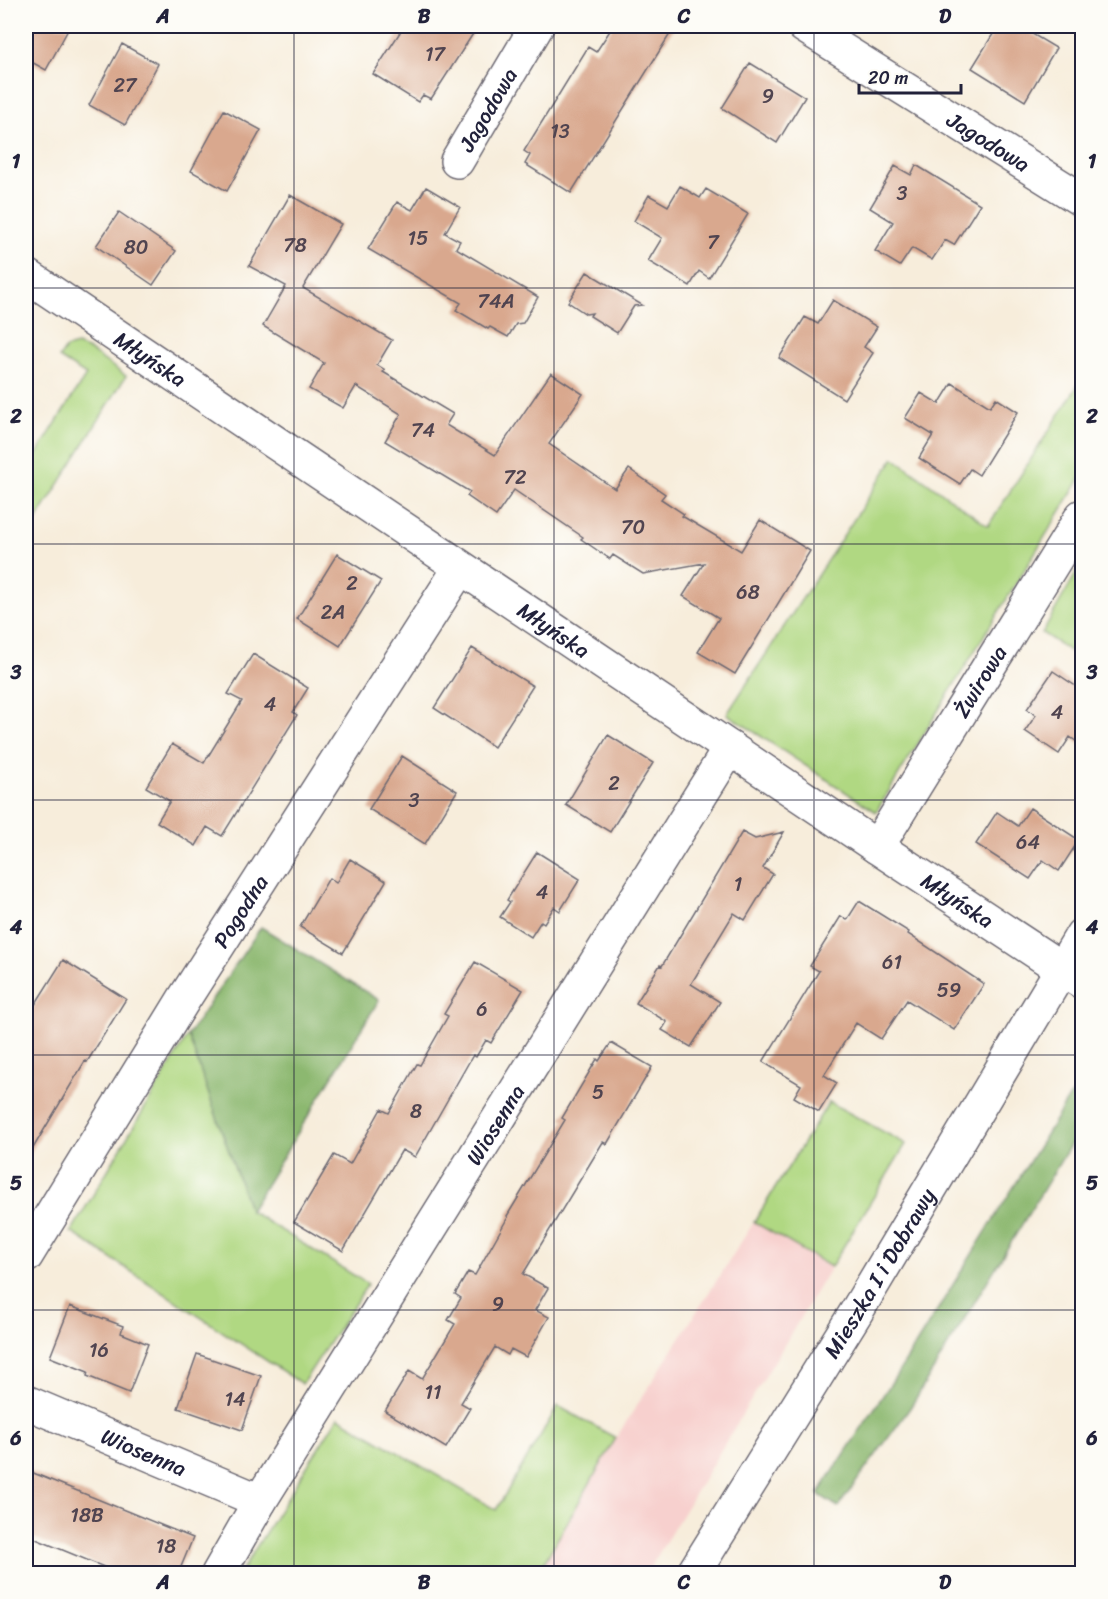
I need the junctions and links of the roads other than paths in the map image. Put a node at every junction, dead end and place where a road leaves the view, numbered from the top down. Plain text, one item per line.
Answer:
1 (537, 26) edge
2 (804, 26) edge
3 (457, 161) dead end
4 (1083, 200) edge
5 (26, 275) edge
6 (1083, 516) edge
7 (460, 568) junction
8 (730, 748) junction
9 (877, 847) junction
10 (1083, 935) edge
11 (1072, 975) edge
12 (26, 1256) edge
13 (26, 1402) edge
14 (260, 1501) junction
15 (218, 1574) edge
16 (693, 1574) edge

1 - 3 street, Jagodowa
2 - 4 street, Jagodowa
5 - 7 street, Młyńska
6 - 9 street, Żwirowa
7 - 8 street, Młyńska
7 - 12 street, Pogodna
8 - 9 street, Młyńska
8 - 14 street, Wiosenna
9 - 11 street, Młyńska
10 - 11 street, Mieszka I i Dobrawy
11 - 16 street, Mieszka I i Dobrawy
13 - 14 street, Wiosenna
14 - 15 street, Wiosenna

